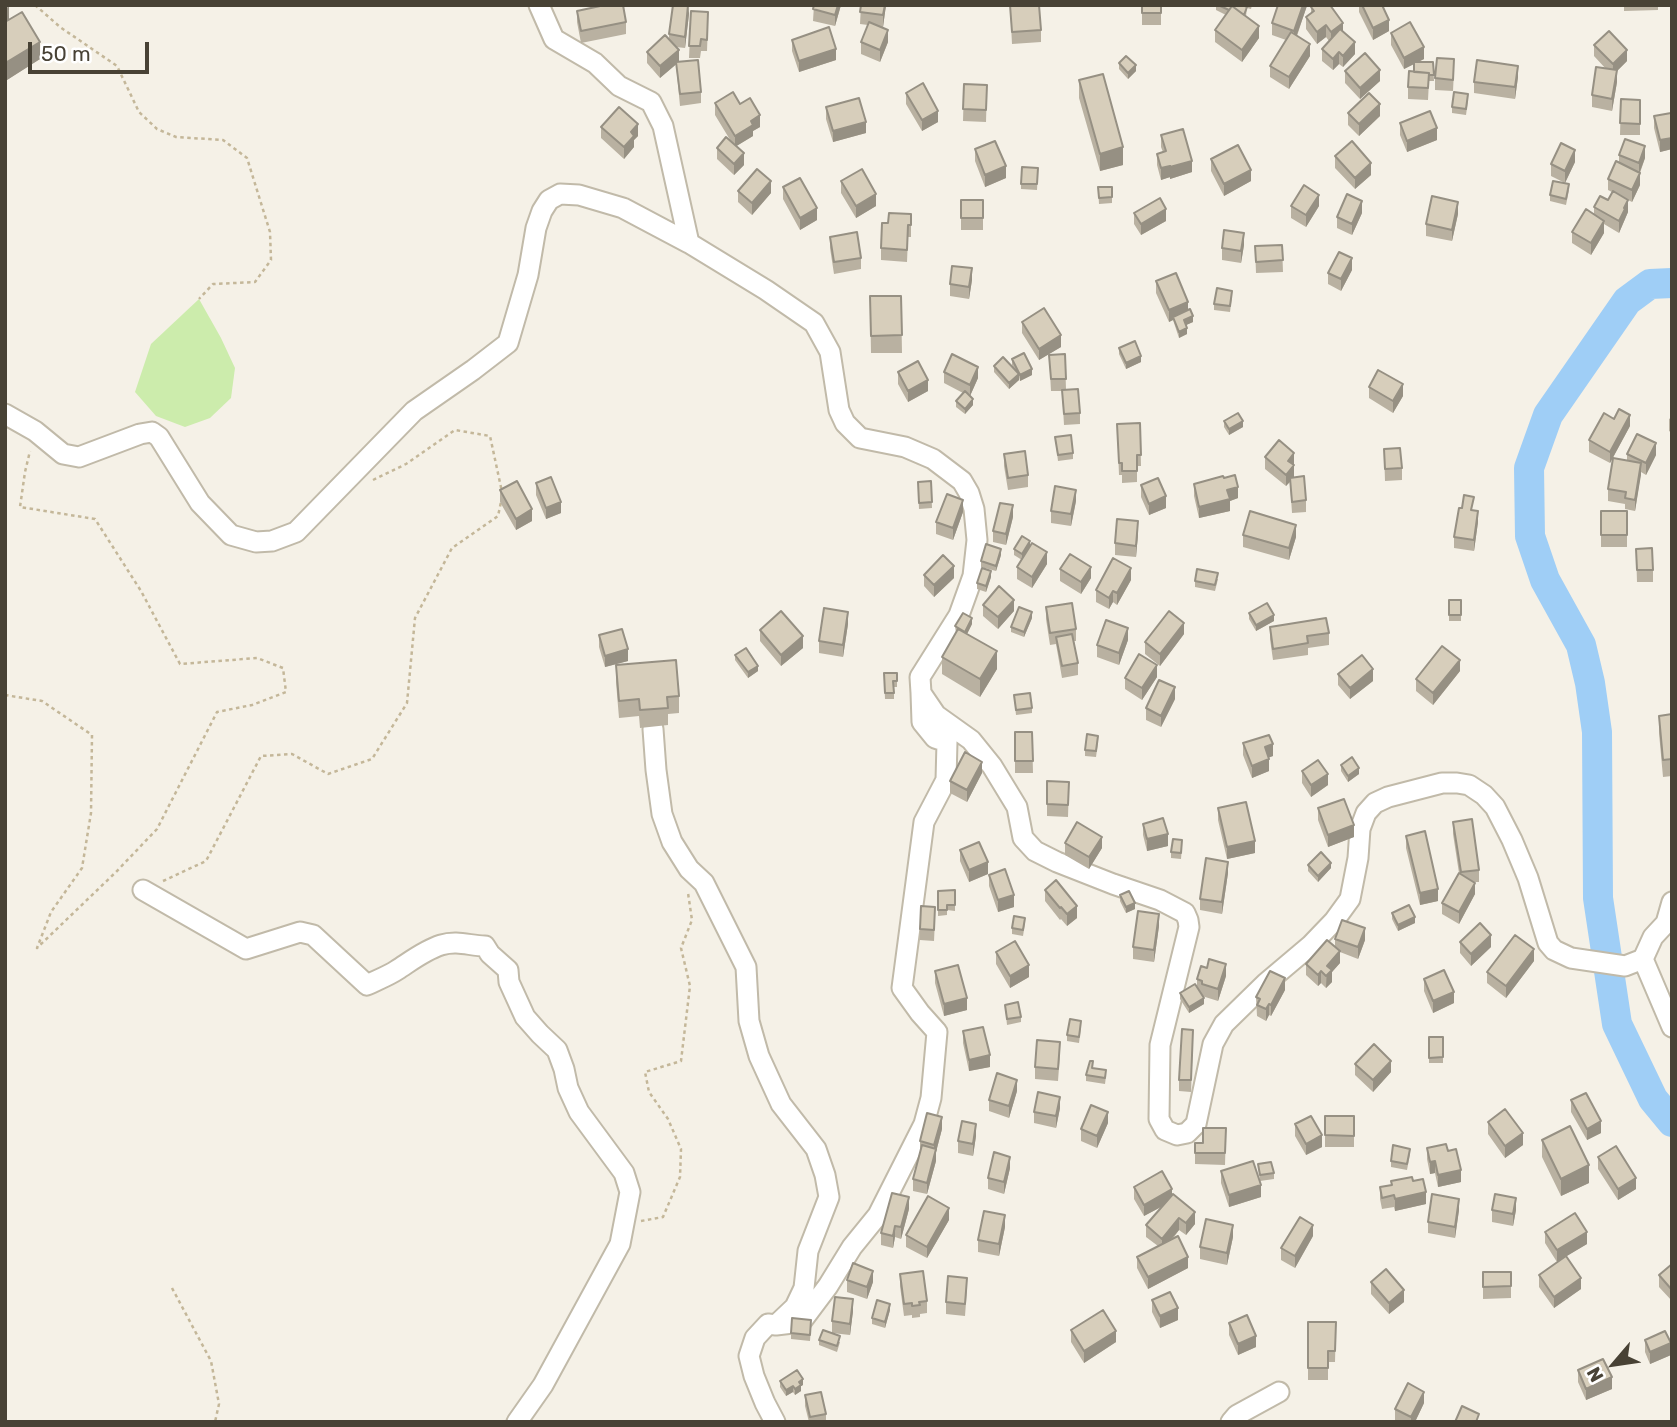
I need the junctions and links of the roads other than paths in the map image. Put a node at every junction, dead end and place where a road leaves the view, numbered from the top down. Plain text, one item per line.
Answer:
1 (539, 5) edge
2 (688, 243) junction
3 (5, 414) edge
4 (921, 693) junction
5 (653, 729) dead end
6 (143, 890) road end
7 (1672, 902) edge
8 (1634, 962) junction
9 (1672, 1027) edge
10 (776, 1325) junction
11 (1279, 1392) dead end
12 (517, 1422) edge
13 (775, 1422) edge
14 (1231, 1422) edge

1 - 2 street
2 - 3 street
2 - 4 street
4 - 8 street
4 - 10 street
5 - 10 street
6 - 12 street
7 - 8 street
8 - 9 street
10 - 13 street
11 - 14 street

